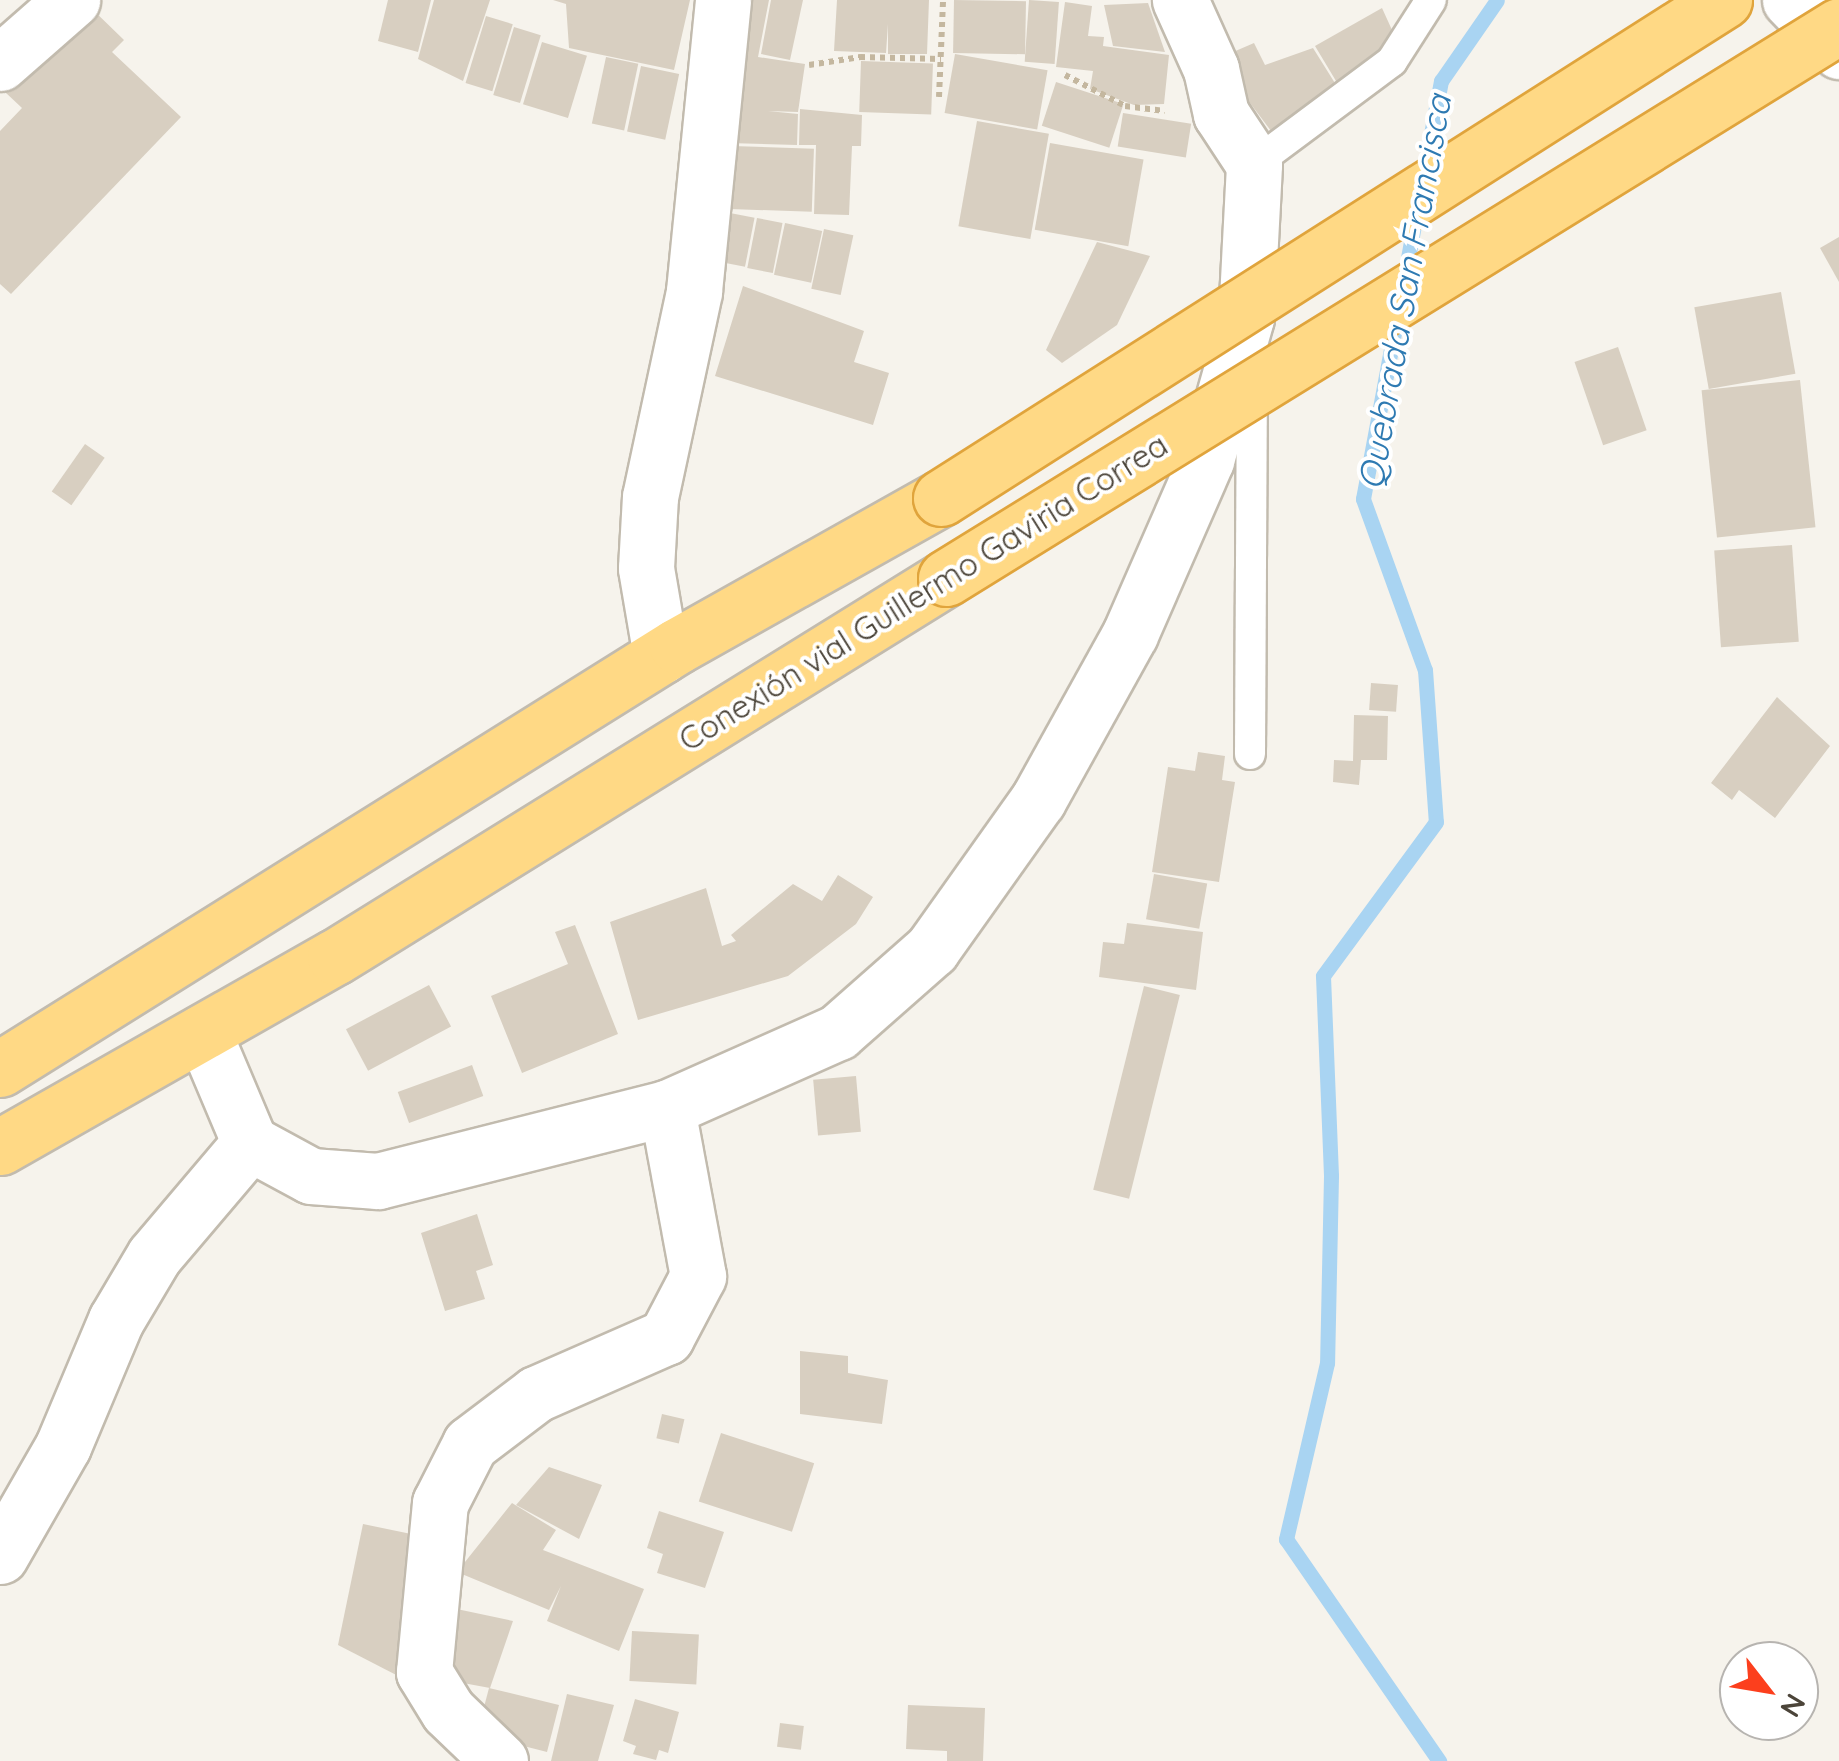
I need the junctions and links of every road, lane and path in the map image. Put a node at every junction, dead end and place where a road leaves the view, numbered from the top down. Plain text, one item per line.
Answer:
1 (72, 0) edge
2 (723, 0) edge
3 (943, 0) edge
4 (1180, 0) edge
5 (1431, 0) edge
6 (1724, 0) edge
7 (1790, 0) edge
8 (1839, 26) edge
9 (1839, 50) edge
10 (941, 59) junction
11 (0, 64) edge
12 (809, 65) dead end
13 (1066, 75) dead end
14 (939, 97) dead end
15 (1222, 114) junction
16 (1254, 164) junction
17 (661, 656) junction
18 (1250, 754) dead end
19 (203, 1032) junction
20 (0, 1070) edge
21 (667, 1108) junction
22 (250, 1142) junction
23 (0, 1147) edge
24 (0, 1556) edge
25 (500, 1761) edge

1 - 11 street
2 - 17 street
3 - 10 path
4 - 15 street
5 - 16 lane
6 - 17 highway, bridge
7 - 9 street
8 - 19 highway, Conexión vial Guillermo Gaviria Correa, bridge
10 - 12 path
10 - 14 path
13 - 15 path
15 - 16 street
16 - 18 lane
16 - 21 street
17 - 20 highway
19 - 22 street
19 - 23 highway, Conexión vial Guillermo Gaviria Correa
21 - 22 street
21 - 25 street
22 - 24 street

